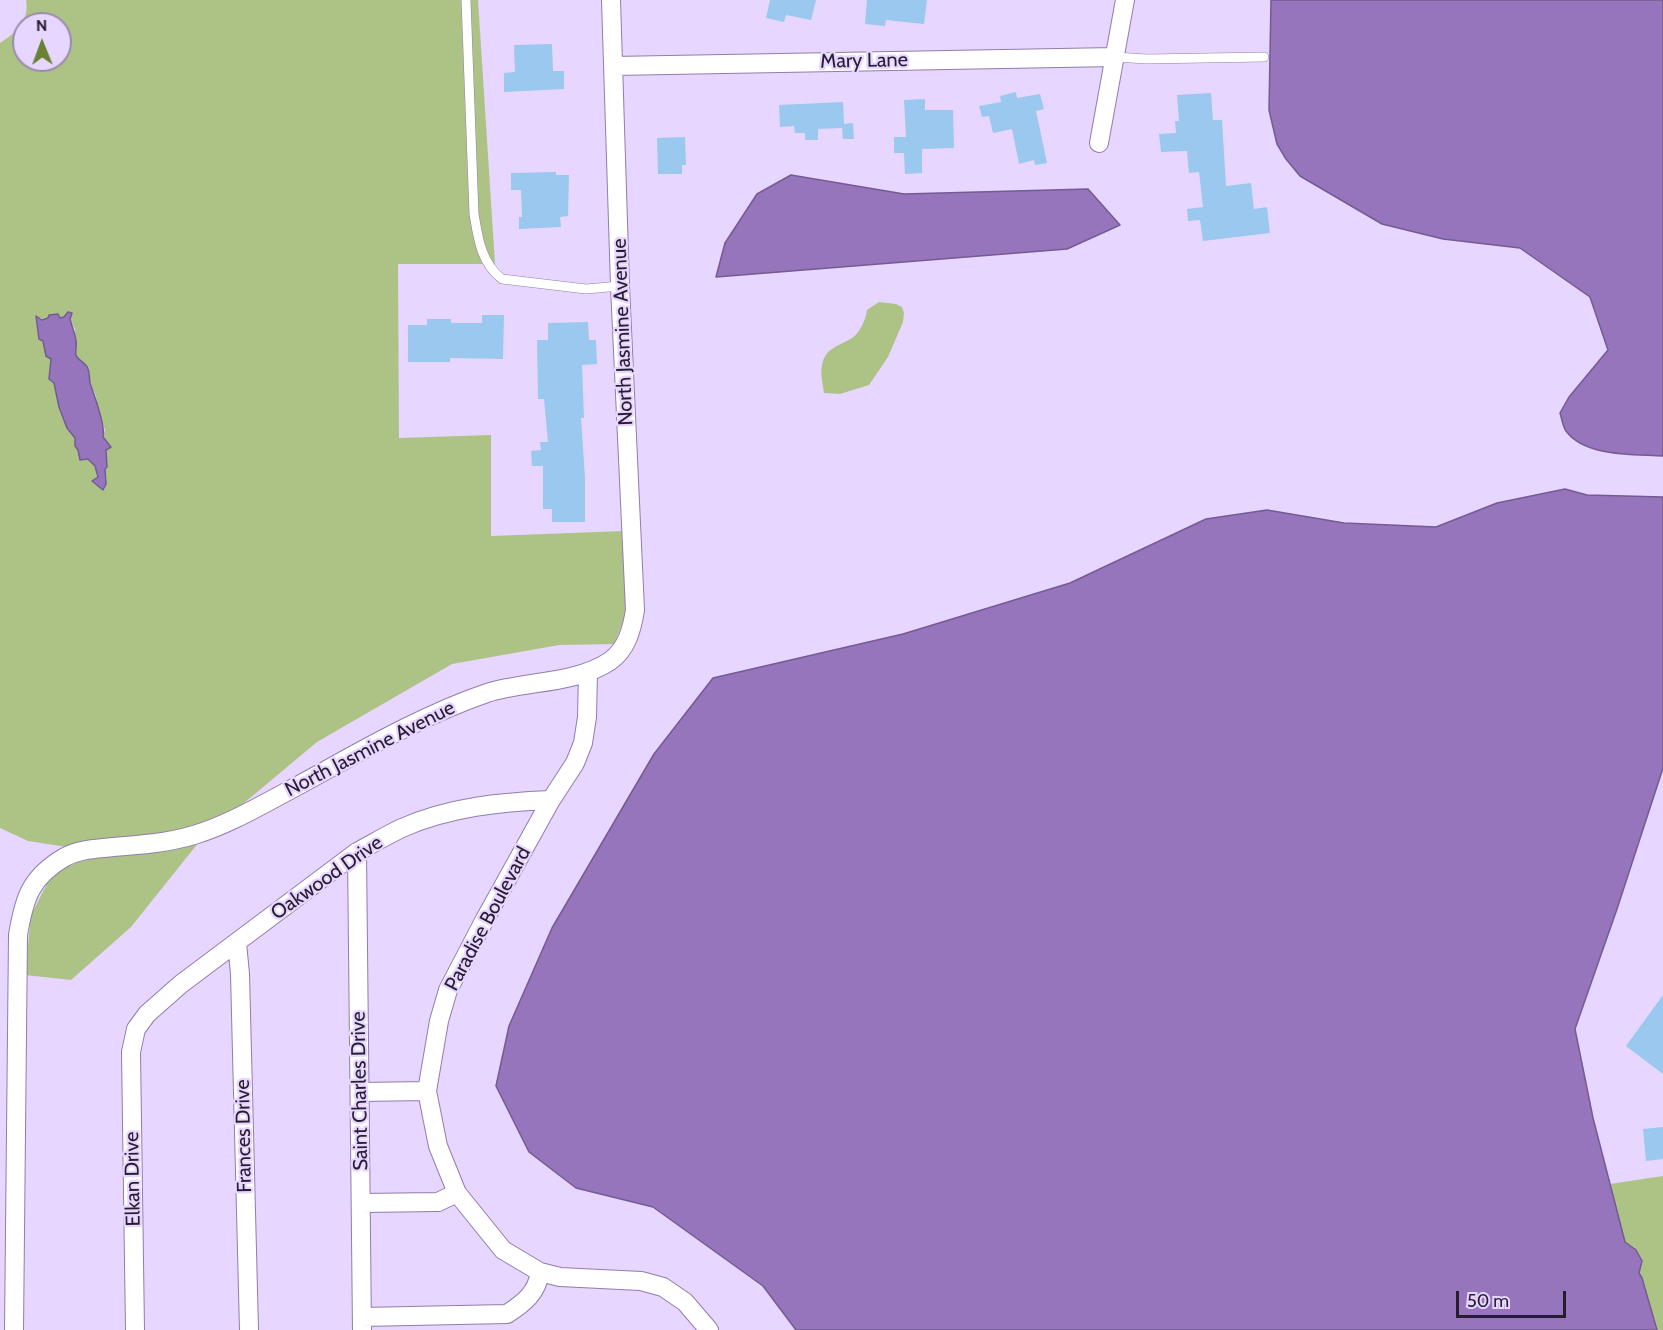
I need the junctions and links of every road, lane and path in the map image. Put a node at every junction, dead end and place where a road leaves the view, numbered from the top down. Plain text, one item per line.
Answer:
1 (466, 0) edge
2 (611, 0) edge
3 (1125, 0) edge
4 (1115, 57) junction
5 (1264, 57) dead end
6 (613, 66) junction
7 (1099, 143) dead end
8 (620, 286) junction
9 (588, 672) junction
10 (551, 800) junction
11 (357, 852) junction
12 (237, 943) junction
13 (136, 1029) joint
14 (9, 1078) edge
15 (360, 1092) junction
16 (427, 1092) junction
17 (457, 1193) junction
18 (361, 1203) junction
19 (540, 1272) junction
20 (362, 1323) edge
21 (14, 1330) edge
22 (135, 1330) edge
23 (249, 1330) edge
24 (709, 1330) edge

1 - 8 lane
2 - 6 street, North Jasmine Avenue
3 - 4 street
4 - 5 lane
4 - 6 street, Mary Lane
4 - 7 street
6 - 8 street, North Jasmine Avenue
8 - 9 street, North Jasmine Avenue
9 - 10 street, Paradise Boulevard
9 - 14 street, North Jasmine Avenue
10 - 11 street, Oakwood Drive
10 - 16 street, Paradise Boulevard
11 - 12 street, Oakwood Drive
11 - 15 street, Saint Charles Drive
12 - 13 street, Oakwood Drive
12 - 23 street, Frances Drive
13 - 22 street, Elkan Drive
14 - 21 street, North Jasmine Avenue
15 - 16 street
15 - 18 street, Saint Charles Drive
16 - 17 street, Paradise Boulevard
17 - 18 street
17 - 19 street, Paradise Boulevard
18 - 20 street, Saint Charles Drive
19 - 20 street
19 - 24 street, Paradise Boulevard

